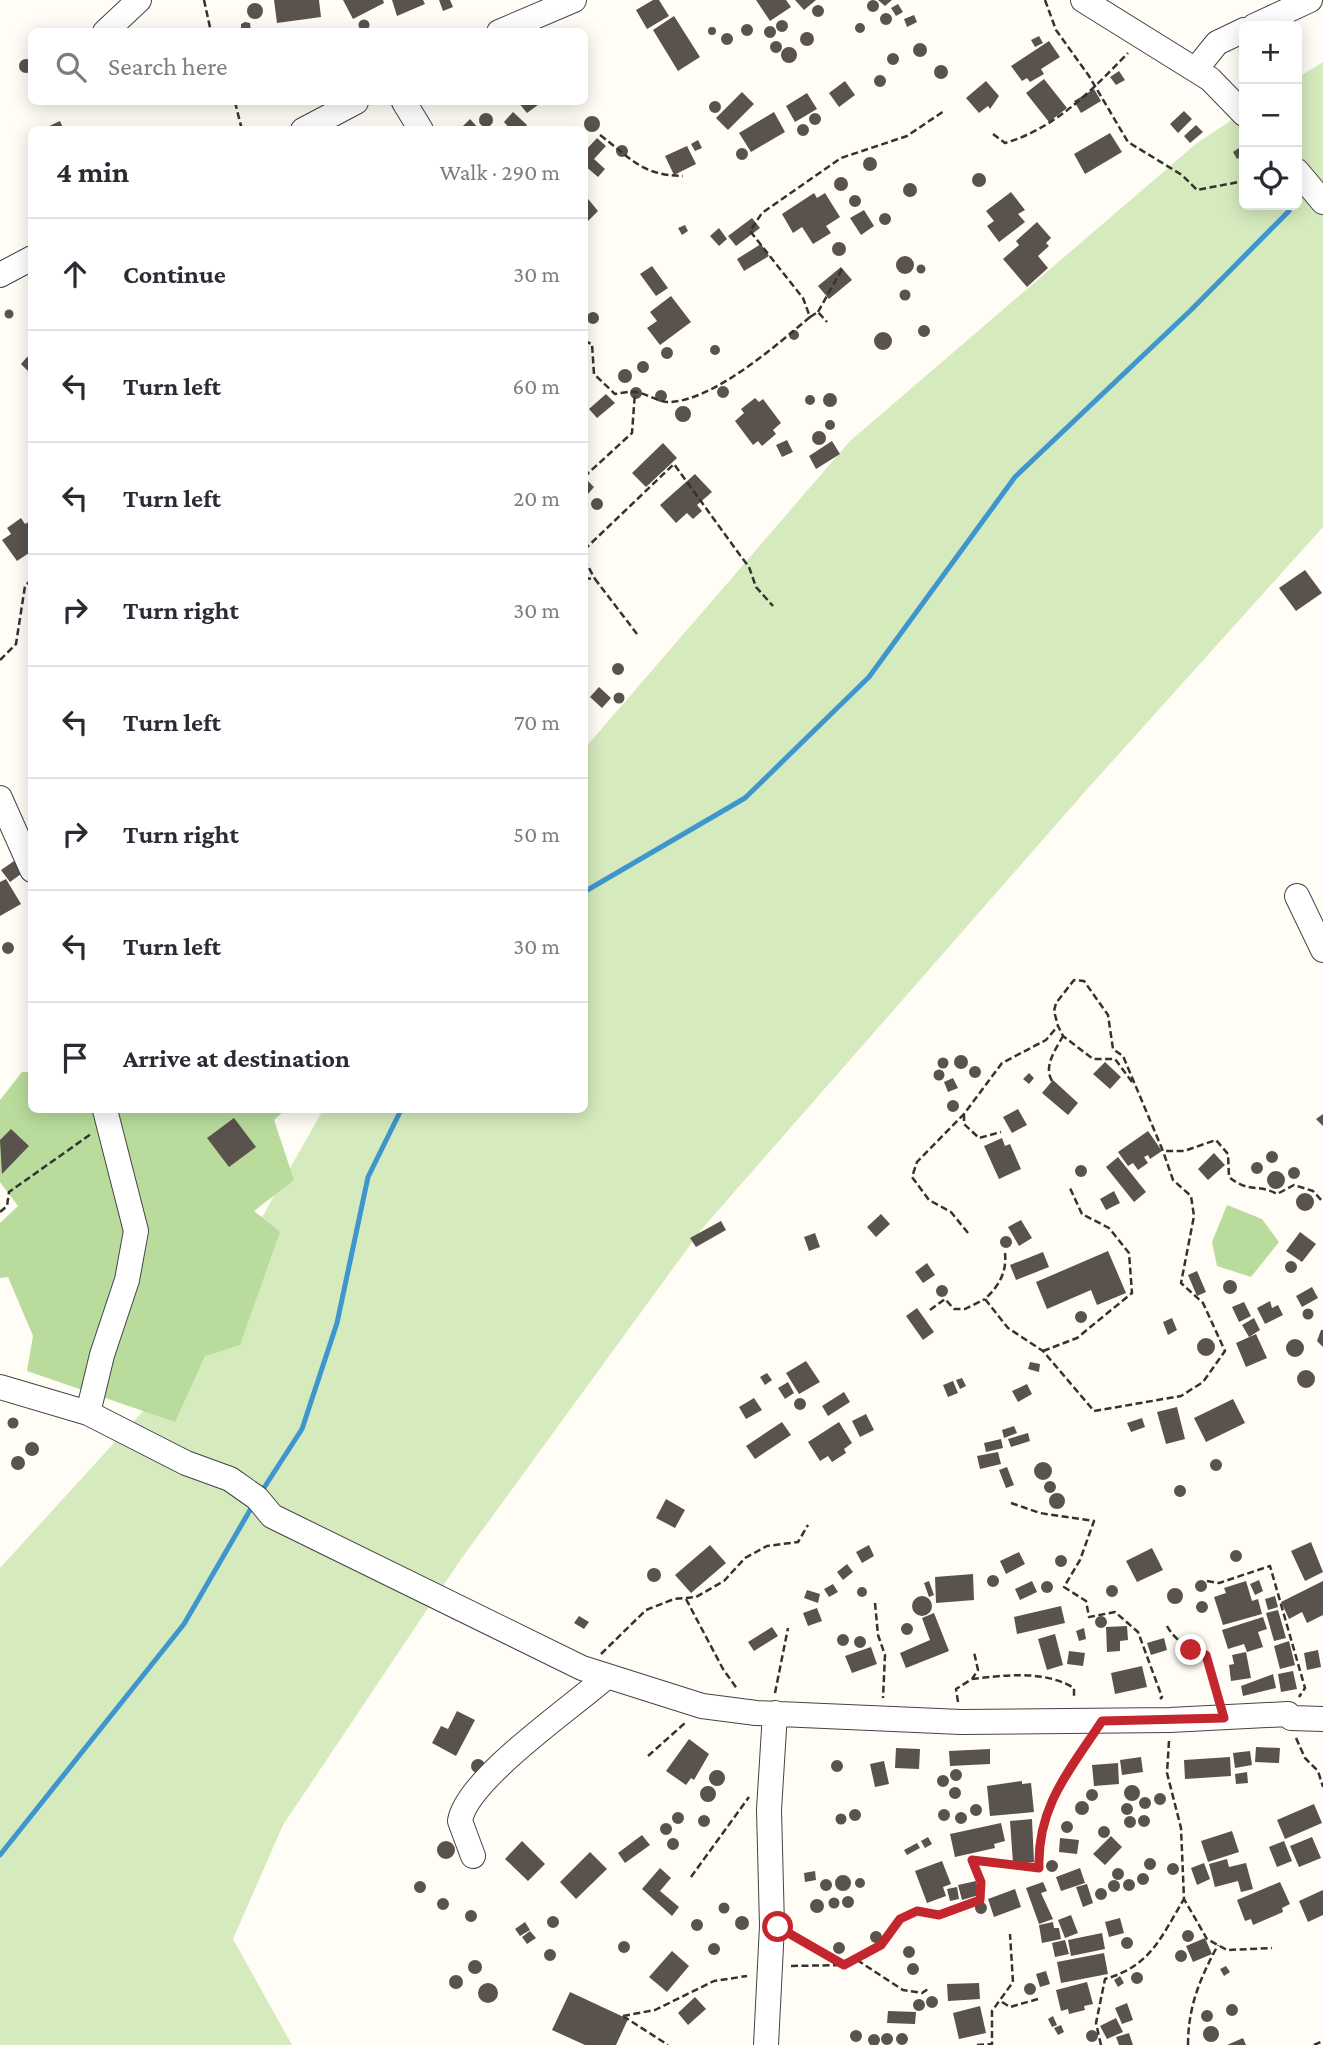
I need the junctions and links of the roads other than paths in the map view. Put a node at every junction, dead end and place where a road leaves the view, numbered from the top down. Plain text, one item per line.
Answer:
1 (139, 0) edge
2 (1083, 0) edge
3 (1310, 0) edge
4 (568, 1) edge
5 (1265, 21) edge
6 (109, 28) edge
7 (508, 28) edge
8 (1239, 32) edge
9 (1196, 69) junction
10 (350, 105) edge
11 (406, 105) edge
12 (1239, 109) edge
13 (311, 126) edge
14 (419, 126) edge
15 (1302, 177) edge
16 (1323, 202) edge
17 (28, 260) edge
18 (0, 275) edge
19 (0, 798) edge
20 (28, 861) edge
21 (1297, 896) dead end
22 (1323, 950) edge
23 (107, 1116) edge
24 (0, 1387) edge
25 (88, 1413) junction
26 (593, 1673) junction
27 (765, 1713) junction
28 (1323, 1719) edge
29 (473, 1856) dead end
30 (766, 2045) edge

1 - 6 street
2 - 9 street
3 - 5 street
4 - 7 street
8 - 9 street
9 - 12 street
10 - 13 street
11 - 14 street
15 - 16 street
17 - 18 street
19 - 20 street
21 - 22 street
23 - 25 street
24 - 25 street
25 - 26 street
26 - 27 street
26 - 29 street
27 - 28 street
27 - 30 street

